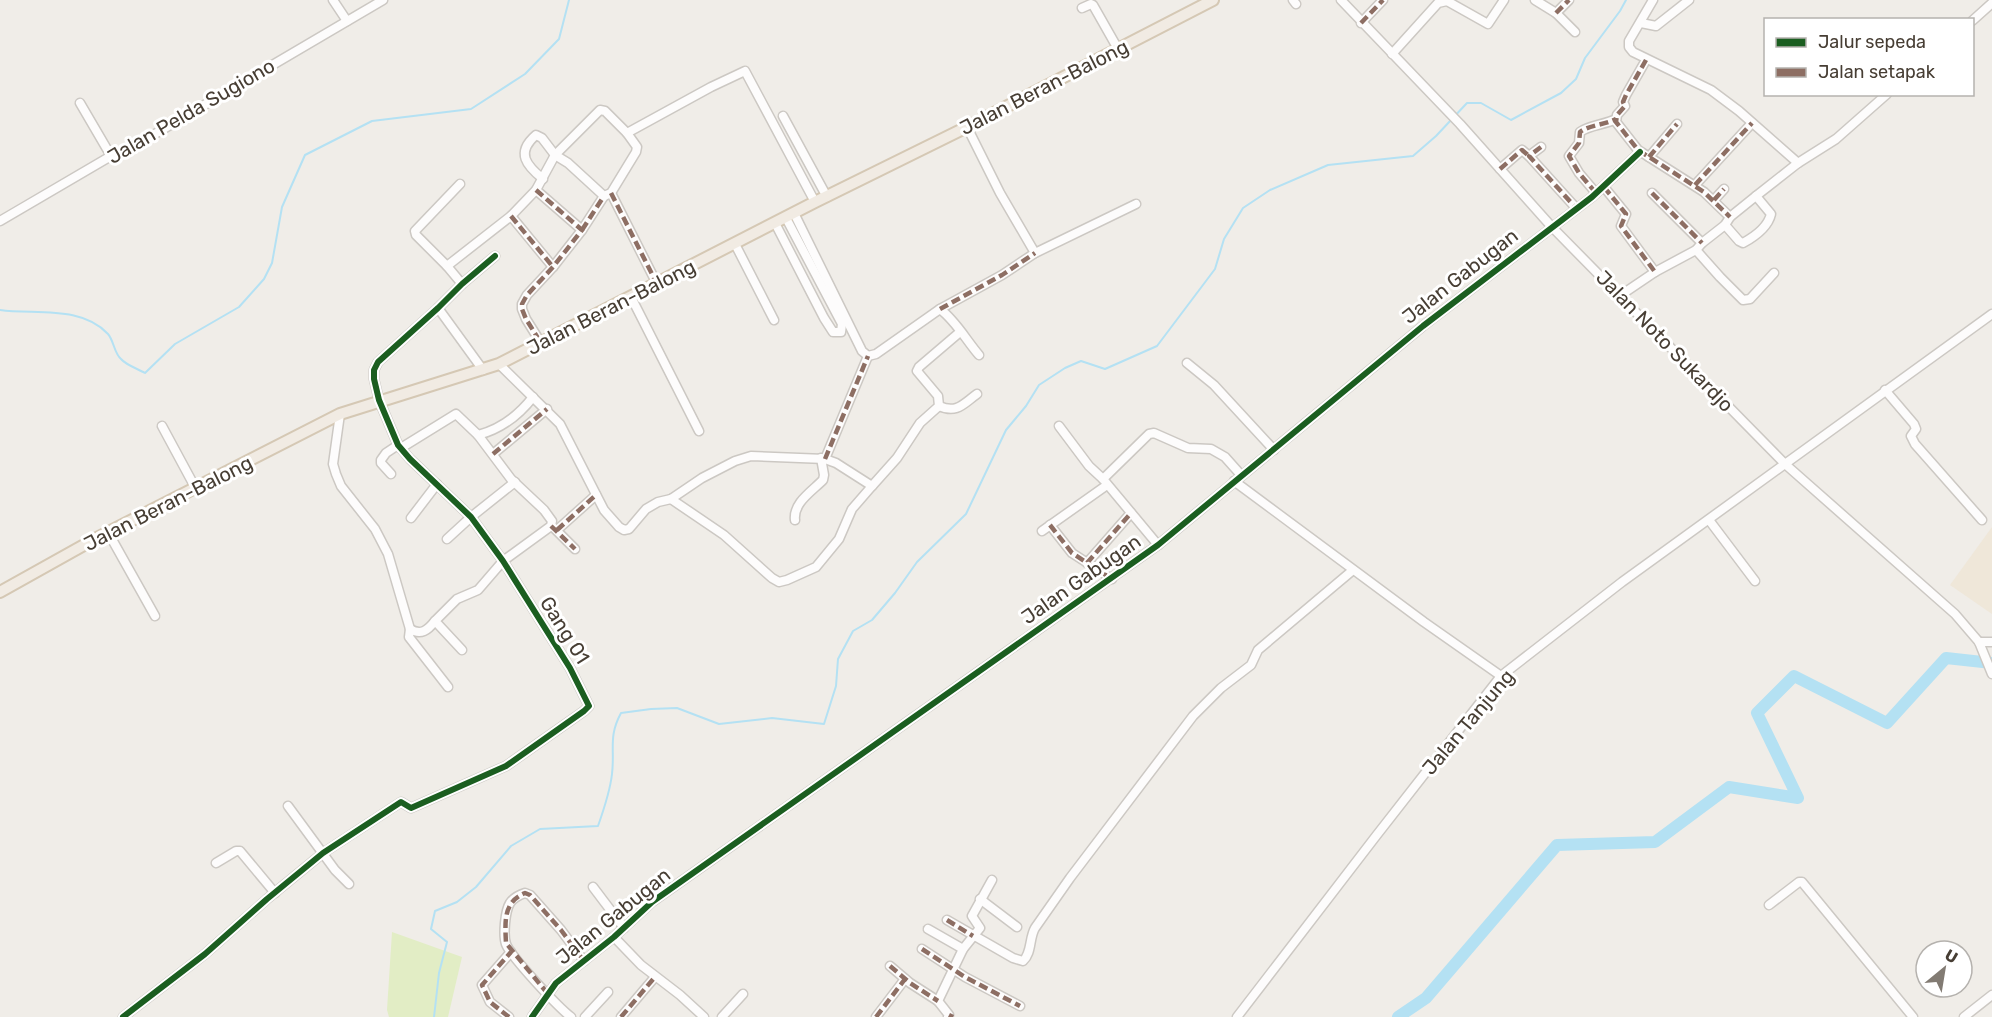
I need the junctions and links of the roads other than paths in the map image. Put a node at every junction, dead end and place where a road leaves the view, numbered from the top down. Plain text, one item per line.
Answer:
1 (333, 0) edge
2 (383, 0) edge
3 (1213, 0) edge
4 (1341, 0) edge
5 (1383, 0) edge
6 (1504, 0) edge
7 (1535, 0) edge
8 (1569, 0) edge
9 (1653, 0) edge
10 (1689, 0) edge
11 (1992, 3) edge
12 (1082, 8) dead end
13 (1556, 13) junction
14 (1974, 19) edge
15 (347, 21) junction
16 (1361, 23) junction
17 (1641, 23) junction
18 (1575, 32) dead end
19 (1118, 49) junction
20 (1392, 54) junction
21 (1646, 60) junction
22 (1885, 96) edge
23 (80, 103) dead end
24 (783, 116) dead end
25 (1616, 119) junction
26 (1752, 123) junction
27 (1677, 124) dead end
28 (968, 127) junction
29 (627, 134) junction
30 (1541, 147) dead end
31 (1640, 152) junction
32 (555, 155) junction
33 (111, 156) junction
34 (1529, 156) junction
35 (1649, 157) junction
36 (1798, 163) junction
37 (1500, 169) junction
38 (543, 179) junction
39 (460, 184) dead end
40 (1695, 185) junction
41 (1604, 187) junction
42 (1724, 189) dead end
43 (536, 190) junction
44 (1596, 193) junction
45 (1652, 193) dead end
46 (608, 195) junction
47 (1756, 196) junction
48 (827, 197) junction
49 (1714, 200) junction
50 (815, 202) junction
51 (1136, 204) dead end
52 (1576, 208) junction
53 (790, 215) junction
54 (511, 216) junction
55 (0, 221) edge
56 (1727, 221) junction
57 (775, 223) junction
58 (1551, 226) junction
59 (582, 230) junction
60 (735, 244) junction
61 (1699, 246) junction
62 (1035, 253) junction
63 (495, 256) dead end
64 (447, 267) junction
65 (553, 267) junction
66 (1655, 272) junction
67 (1774, 273) dead end
68 (462, 284) junction
69 (657, 284) junction
70 (1621, 295) junction
71 (631, 297) junction
72 (438, 308) junction
73 (940, 309) junction
74 (1992, 314) edge
75 (774, 320) dead end
76 (960, 332) junction
77 (541, 343) junction
78 (979, 355) dead end
79 (868, 356) junction
80 (1186, 363) dead end
81 (499, 364) junction
82 (483, 370) junction
83 (1885, 390) junction
84 (977, 394) dead end
85 (533, 397) junction
86 (379, 400) junction
87 (939, 406) junction
88 (547, 409) junction
89 (340, 414) junction
90 (162, 426) dead end
91 (1059, 426) dead end
92 (699, 431) dead end
93 (478, 435) junction
94 (400, 446) junction
95 (1274, 450) junction
96 (493, 454) junction
97 (823, 459) junction
98 (1785, 464) junction
99 (392, 474) dead end
100 (1238, 478) junction
101 (515, 482) junction
102 (1105, 482) junction
103 (437, 484) junction
104 (872, 486) junction
105 (196, 489) junction
106 (596, 495) junction
107 (671, 499) junction
108 (1131, 513) junction
109 (471, 517) junction
110 (411, 518) dead end
111 (795, 520) dead end
112 (1709, 520) junction
113 (1982, 520) dead end
114 (554, 528) junction
115 (109, 534) junction
116 (447, 539) dead end
117 (1158, 545) junction
118 (574, 549) dead end
119 (503, 561) junction
120 (1087, 563) junction
121 (1353, 570) junction
122 (1112, 579) junction
123 (1755, 581) dead end
124 (0, 592) edge
125 (155, 616) dead end
126 (435, 621) junction
127 (410, 629) junction
128 (1978, 642) junction
129 (1992, 642) edge
130 (462, 650) dead end
131 (1992, 674) edge
132 (1502, 676) junction
133 (448, 687) dead end
134 (288, 806) dead end
135 (323, 853) junction
136 (216, 863) dead end
137 (992, 880) dead end
138 (349, 884) dead end
139 (593, 886) dead end
140 (275, 892) junction
141 (980, 899) junction
142 (1769, 904) dead end
143 (947, 920) dead end
144 (1017, 927) dead end
145 (624, 928) junction
146 (928, 929) dead end
147 (973, 936) junction
148 (614, 937) junction
149 (922, 949) dead end
150 (963, 949) junction
151 (512, 952) junction
152 (584, 961) junction
153 (890, 966) dead end
154 (953, 969) junction
155 (655, 977) junction
156 (905, 979) junction
157 (608, 992) dead end
158 (548, 994) junction
159 (743, 994) dead end
160 (1992, 995) edge
161 (938, 1001) junction
162 (1020, 1006) dead end
163 (950, 1016) edge
164 (123, 1017) edge
165 (509, 1017) edge
166 (532, 1017) edge
167 (571, 1017) edge
168 (585, 1017) edge
169 (621, 1017) edge
170 (704, 1017) edge
171 (722, 1017) edge
172 (876, 1017) edge
173 (1237, 1017) edge
174 (1913, 1017) edge
175 (1964, 1017) edge

1 - 15 street
2 - 15 street, Jalan Pelda Sugiono
3 - 19 main road, Jalan Beran-Balong
4 - 16 street, Jalan Noto Sukardjo
5 - 16 street
6 - 20 street
7 - 13 street
8 - 13 street
9 - 17 street
10 - 17 street
11 - 14 street
12 - 19 street
13 - 18 street
15 - 33 street, Jalan Pelda Sugiono
16 - 20 street, Jalan Noto Sukardjo
17 - 21 street
19 - 28 main road, Jalan Beran-Balong
20 - 37 street, Jalan Noto Sukardjo
21 - 25 street
21 - 26 street
22 - 36 street
23 - 33 street
24 - 48 street
25 - 31 street
25 - 44 street
26 - 36 street
26 - 40 street
27 - 35 street
28 - 48 main road, Jalan Beran-Balong
28 - 62 street
29 - 32 street
29 - 46 street
29 - 50 street
30 - 34 street
31 - 35 street
31 - 41 street, Jalan Gabugan
32 - 38 street
32 - 38 street
32 - 46 street
33 - 55 street, Jalan Pelda Sugiono
34 - 37 street
34 - 52 street
35 - 40 street
36 - 47 street
37 - 58 street, Jalan Noto Sukardjo
38 - 43 street
39 - 64 street
40 - 49 street
41 - 44 street, Jalan Gabugan
41 - 66 street
42 - 49 street
43 - 54 street
43 - 59 street
44 - 52 street, Jalan Gabugan
45 - 61 street
46 - 59 street
46 - 69 street
47 - 56 street
47 - 56 street
48 - 50 main road, Jalan Beran-Balong
49 - 56 street
50 - 53 main road, Jalan Beran-Balong
51 - 62 street
52 - 58 street, Jalan Gabugan
53 - 57 main road, Jalan Beran-Balong
53 - 57 street
53 - 79 street
54 - 64 street
54 - 65 street
56 - 61 street
57 - 60 main road, Jalan Beran-Balong
58 - 70 street, Jalan Noto Sukardjo
58 - 95 street, Jalan Gabugan
59 - 65 street
60 - 69 main road, Jalan Beran-Balong
60 - 75 street
61 - 66 street
61 - 67 street
62 - 73 street
63 - 68 street, Gang 01
64 - 68 street
65 - 77 street
66 - 70 street
68 - 72 street, Gang 01
69 - 71 main road, Jalan Beran-Balong
70 - 98 street, Jalan Noto Sukardjo
71 - 77 main road, Jalan Beran-Balong
71 - 92 street
72 - 82 street
72 - 86 street, Gang 01
73 - 76 street
73 - 79 street
74 - 83 street, Jalan Tanjung
76 - 78 street
76 - 87 street
77 - 81 main road, Jalan Beran-Balong
79 - 97 street
80 - 95 street
81 - 82 main road, Jalan Beran-Balong
81 - 85 street
82 - 86 main road, Jalan Beran-Balong
83 - 98 street, Jalan Tanjung
83 - 113 street
84 - 87 street
85 - 88 street
85 - 93 street
86 - 89 main road, Jalan Beran-Balong
86 - 94 street, Gang 01
87 - 104 street
88 - 96 street
88 - 106 street
89 - 105 main road, Jalan Beran-Balong
89 - 127 street
90 - 105 street
91 - 102 street
93 - 94 street
93 - 96 street
94 - 99 street
94 - 103 street, Gang 01
95 - 100 street, Jalan Gabugan
96 - 101 street
97 - 104 street
97 - 107 street
97 - 111 street
98 - 112 street, Jalan Tanjung
98 - 128 street, Jalan Noto Sukardjo
100 - 102 street
100 - 117 street, Jalan Gabugan
100 - 121 street
101 - 109 street
101 - 114 street
102 - 108 street
102 - 120 street
103 - 109 street, Gang 01
103 - 110 street
104 - 107 street
105 - 115 main road, Jalan Beran-Balong
106 - 107 street
106 - 114 street
108 - 117 street
108 - 120 street
109 - 116 street
109 - 119 street, Gang 01
112 - 123 street
112 - 132 street, Jalan Tanjung
114 - 118 street
114 - 119 street
115 - 124 main road, Jalan Beran-Balong
115 - 125 street
117 - 122 street, Jalan Gabugan
119 - 126 street
119 - 135 street, Gang 01
120 - 122 street
121 - 132 street
121 - 147 street
122 - 145 street, Jalan Gabugan
126 - 127 street
126 - 130 street
127 - 133 street
128 - 129 street
128 - 131 street, Jalan Noto Sukardjo
132 - 173 street, Jalan Tanjung
134 - 135 street
135 - 138 street
135 - 140 street
136 - 140 street
137 - 141 street
139 - 145 street
140 - 164 street
141 - 144 street
141 - 147 street
142 - 174 street
143 - 147 street
145 - 148 street, Jalan Gabugan
146 - 150 street
147 - 150 street
148 - 152 street, Jalan Gabugan
148 - 155 street
149 - 154 street
150 - 154 street
151 - 152 street
151 - 158 street
151 - 165 street
152 - 158 street, Jalan Gabugan
153 - 156 street
154 - 161 street
154 - 162 street
155 - 169 street
155 - 170 street
156 - 161 street
156 - 172 street
157 - 168 street
158 - 166 street, Jalan Gabugan
158 - 167 street
159 - 171 street
160 - 175 street
161 - 163 street

